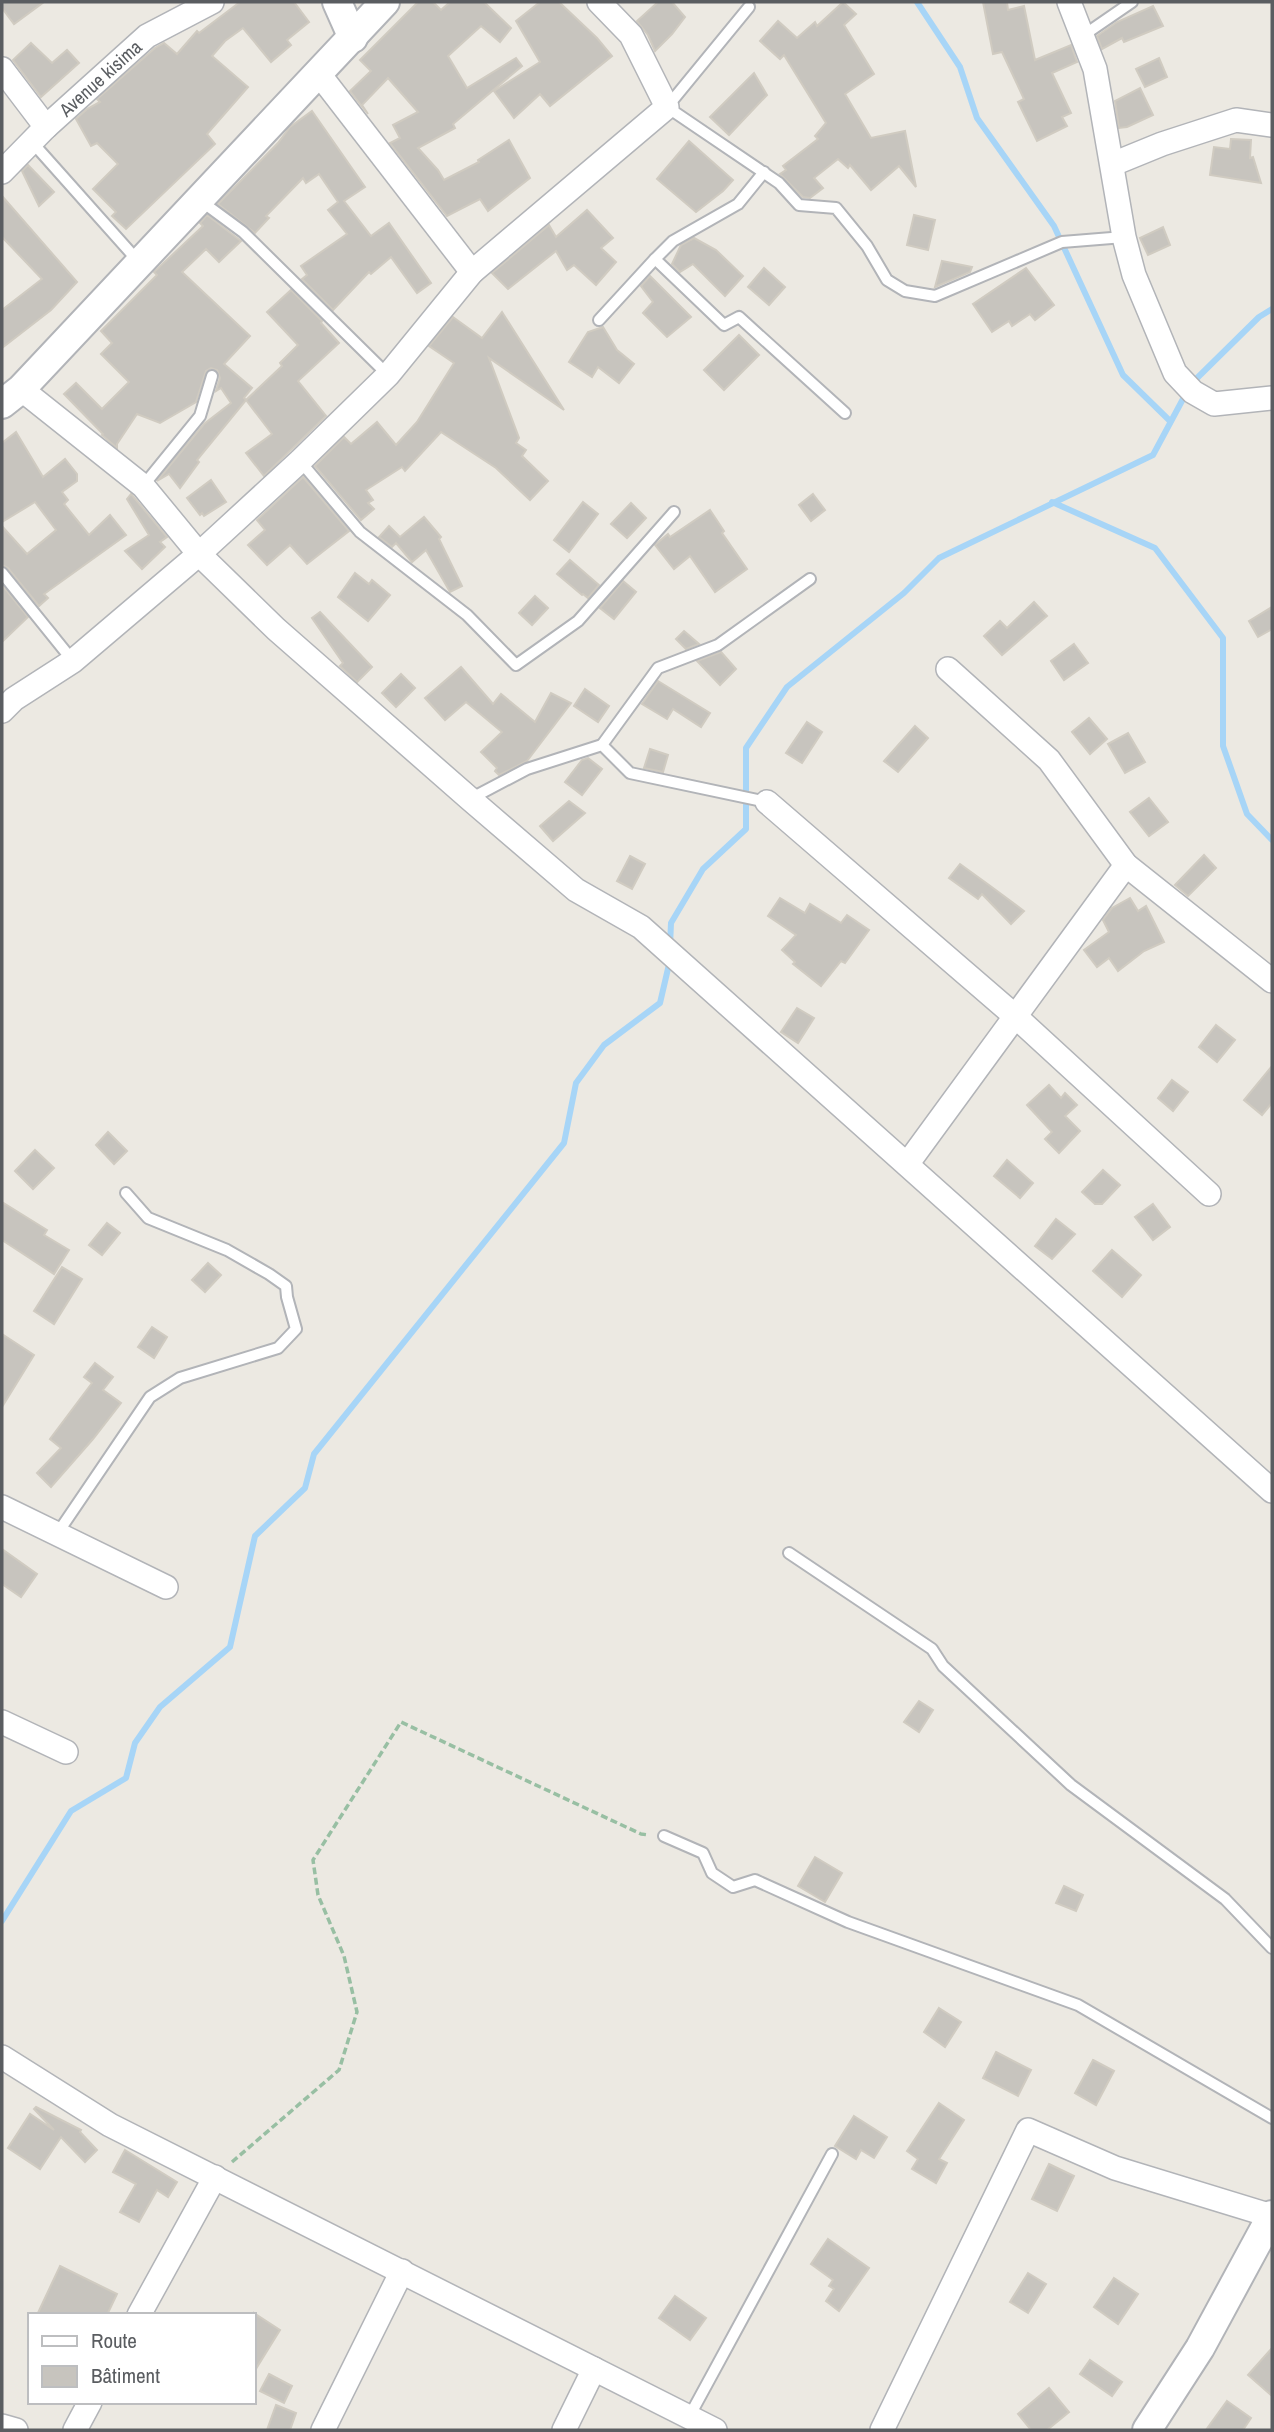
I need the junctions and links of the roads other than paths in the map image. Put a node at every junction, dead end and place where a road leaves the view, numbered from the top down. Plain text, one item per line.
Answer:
1 (212, 2) edge
2 (337, 2) edge
3 (385, 2) edge
4 (599, 2) edge
5 (1069, 2) edge
6 (1132, 2) edge
7 (749, 7) dead end
8 (1084, 34) junction
9 (353, 38) junction
10 (2, 69) edge
11 (319, 74) junction
12 (667, 107) junction
13 (1272, 125) edge
14 (39, 134) junction
15 (1113, 164) junction
16 (2, 172) edge
17 (764, 172) junction
18 (200, 200) junction
19 (1125, 237) junction
20 (654, 259) junction
21 (140, 262) junction
22 (472, 272) junction
23 (599, 320) dead end
24 (388, 375) junction
25 (212, 376) dead end
26 (11, 397) edge
27 (1272, 398) edge
28 (845, 412) dead end
29 (300, 461) junction
30 (142, 486) junction
31 (674, 512) dead end
32 (199, 554) junction
33 (2, 573) edge
34 (810, 579) dead end
35 (73, 661) junction
36 (948, 669) dead end
37 (2, 711) edge
38 (602, 745) junction
39 (470, 799) junction
40 (767, 802) joint
41 (1126, 864) junction
42 (1272, 981) edge
43 (1015, 1016) junction
44 (908, 1163) junction
45 (126, 1193) dead end
46 (1209, 1194) dead end
47 (1272, 1491) edge
48 (2, 1507) edge
49 (57, 1534) junction
50 (789, 1553) dead end
51 (166, 1587) dead end
52 (2, 1722) edge
53 (66, 1752) dead end
54 (664, 1836) road end
55 (1272, 1948) edge
56 (2, 2057) edge
57 (1272, 2118) edge
58 (832, 2154) dead end
59 (215, 2177) junction
60 (1272, 2216) edge
61 (402, 2271) junction
62 (140, 2313) edge
63 (594, 2369) junction
64 (89, 2404) edge
65 (689, 2417) junction
66 (2, 2426) edge
67 (16, 2430) edge
68 (75, 2430) edge
69 (323, 2430) edge
70 (564, 2430) edge
71 (715, 2430) edge
72 (882, 2430) edge
73 (1147, 2430) edge

1 - 14 street, Avenue kisima
2 - 9 street
3 - 9 street
4 - 12 street
5 - 8 street
6 - 8 lane
7 - 12 lane
8 - 15 street
9 - 11 street
10 - 14 street
11 - 18 street
11 - 22 street
12 - 17 lane
12 - 22 street
13 - 15 street
14 - 16 street, Avenue kisima
14 - 21 lane
15 - 19 street
17 - 19 lane
17 - 20 lane
18 - 21 street
18 - 24 lane
19 - 27 street
20 - 23 lane
20 - 28 lane
21 - 26 street
22 - 24 street
24 - 29 street
25 - 30 lane
26 - 30 street
29 - 31 lane
29 - 32 street
30 - 32 street
32 - 35 street
32 - 39 street
33 - 35 lane
34 - 38 lane
35 - 37 street
36 - 41 street
38 - 39 lane
38 - 40 lane
39 - 44 street
40 - 43 street
41 - 42 street
41 - 43 street
43 - 44 street
43 - 46 street
44 - 47 street
45 - 49 lane
48 - 49 street
49 - 51 street
50 - 55 lane
52 - 53 street
54 - 57 lane
56 - 59 street
58 - 65 lane
59 - 61 street
59 - 62 street
60 - 72 street
60 - 73 street
61 - 63 street
61 - 69 street
63 - 65 street
63 - 70 street
64 - 68 street
65 - 71 street
66 - 67 street

